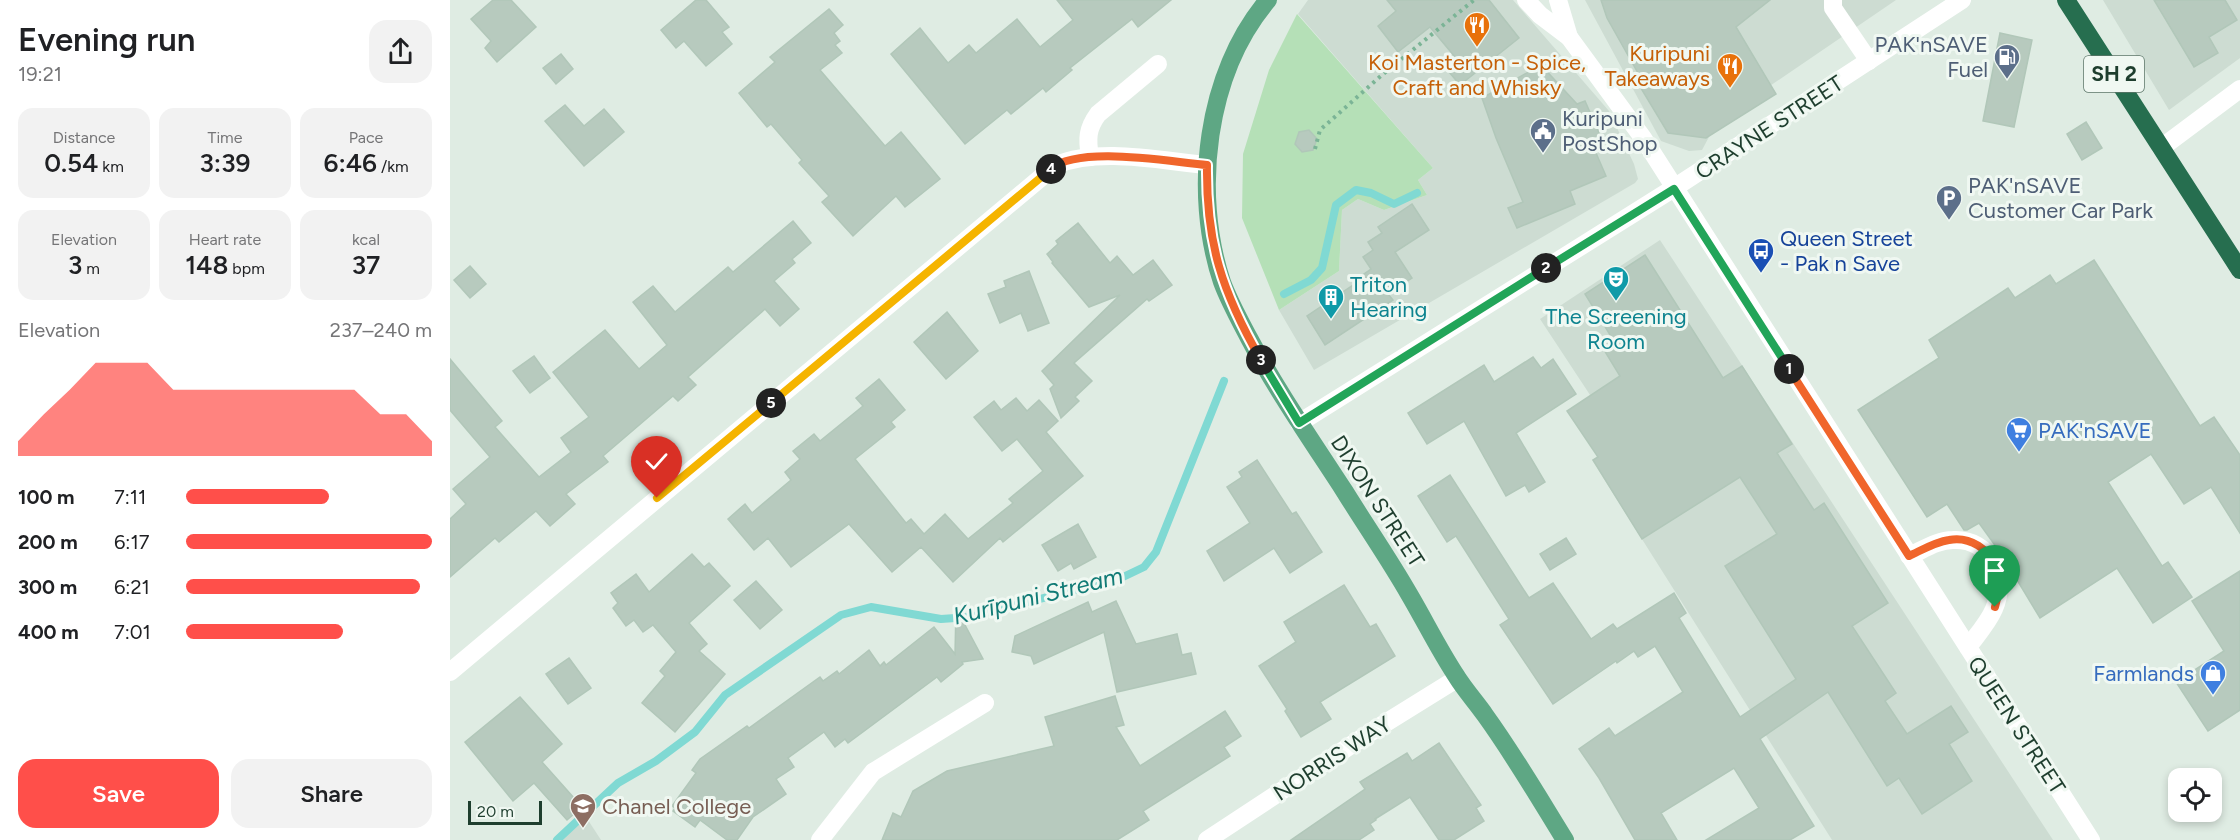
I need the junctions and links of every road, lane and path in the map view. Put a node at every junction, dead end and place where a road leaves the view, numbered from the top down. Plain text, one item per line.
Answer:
1 (1268, 0) edge
2 (1474, 0) edge
3 (1526, 0) edge
4 (1558, 0) edge
5 (1833, 0) edge
6 (1962, 0) edge
7 (2066, 0) edge
8 (1569, 37) junction
9 (1869, 61) junction
10 (1158, 63) dead end
11 (1385, 64) dead end
12 (1389, 70) junction
13 (2240, 89) edge
14 (2161, 148) junction
15 (1315, 149) dead end
16 (1090, 157) junction
17 (1207, 165) junction
18 (1674, 189) junction
19 (2240, 270) edge
20 (1299, 423) junction
21 (1909, 556) junction
22 (1968, 647) junction
23 (450, 672) edge
24 (1458, 678) junction
25 (986, 703) dead end
26 (820, 840) edge
27 (1207, 840) edge
28 (1565, 840) edge
29 (2091, 840) edge

1 - 17 main road, DIXON STREET
2 - 12 path
3 - 8 street, QUEEN STREET
4 - 8 street, QUEEN STREET
5 - 9 street
6 - 9 street, CRAYNE STREET
7 - 14 highway, SH 2
8 - 18 street, QUEEN STREET
9 - 18 street, CRAYNE STREET
10 - 16 street
11 - 12 path
12 - 15 path
13 - 14 street
14 - 19 highway, SH 2
16 - 17 street
16 - 23 street
17 - 20 main road, DIXON STREET
18 - 20 street, CRAYNE STREET
18 - 21 street, QUEEN STREET
20 - 24 main road, DIXON STREET
21 - 22 street, QUEEN STREET
21 - 22 street
22 - 29 street, QUEEN STREET
24 - 27 street, NORRIS WAY
24 - 28 main road, DIXON STREET
25 - 26 street

